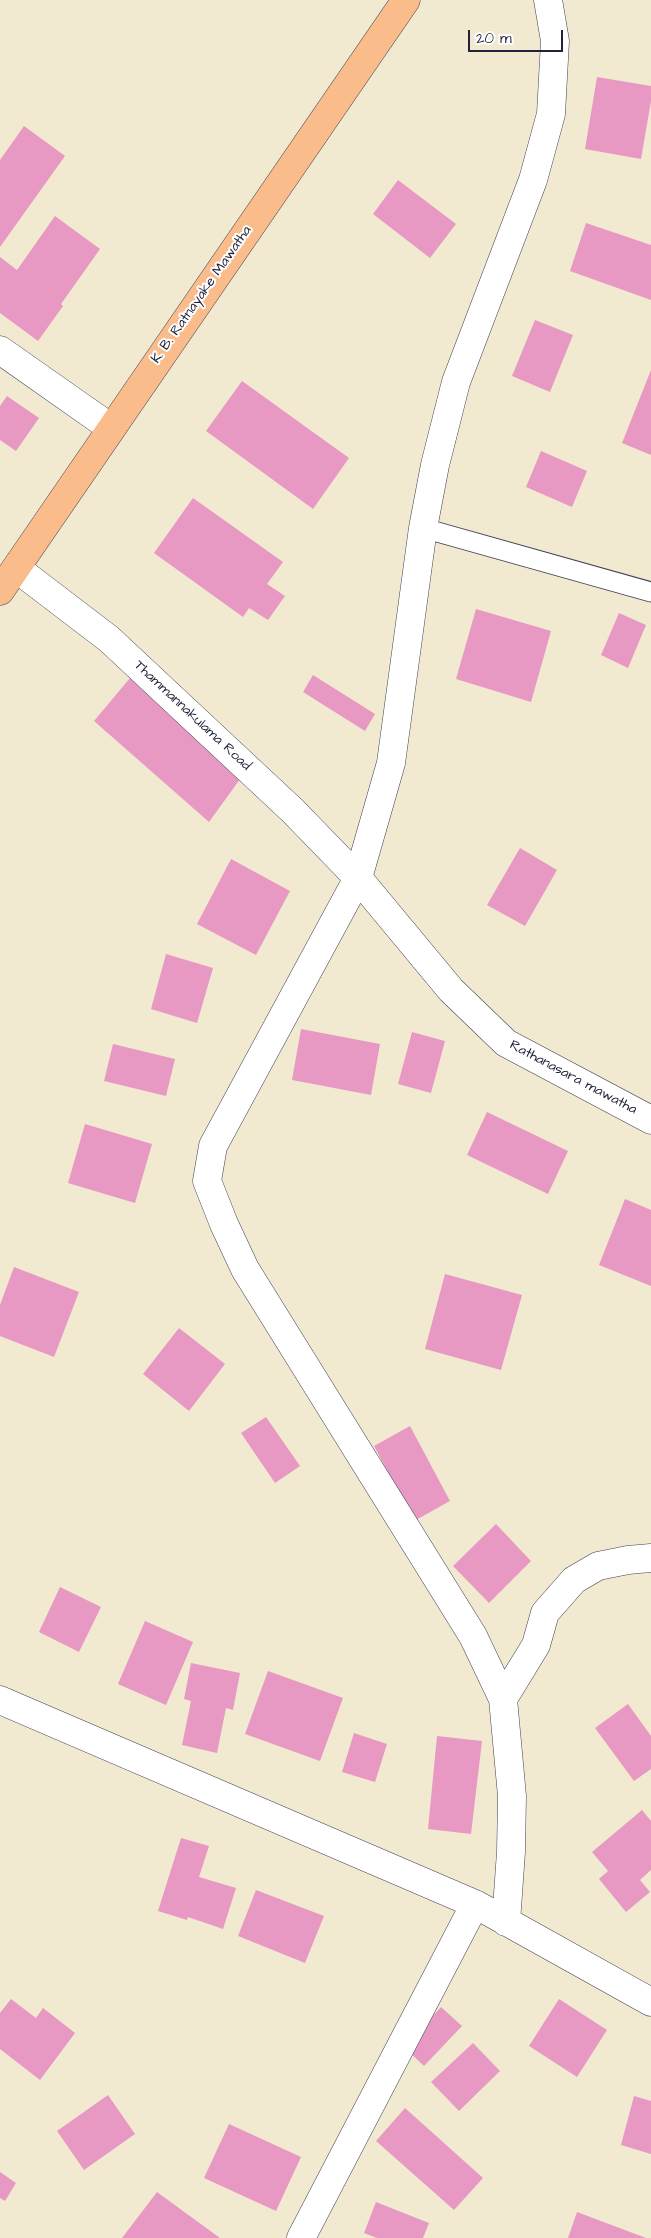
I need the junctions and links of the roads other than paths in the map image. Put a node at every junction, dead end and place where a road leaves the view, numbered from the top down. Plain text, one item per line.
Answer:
1 (406, 0) edge
2 (548, 0) edge
3 (0, 350) edge
4 (111, 428) junction
5 (423, 528) junction
6 (16, 568) junction
7 (0, 591) edge
8 (651, 592) edge
9 (358, 878) junction
10 (651, 1120) edge
11 (651, 1558) edge
12 (503, 1699) junction
13 (0, 1700) edge
14 (475, 1904) junction
15 (506, 1922) junction
16 (651, 2002) edge
17 (300, 2238) edge

1 - 4 highway, K. B. Ratnayake Mawatha
2 - 5 street
3 - 4 street
4 - 6 highway, K. B. Ratnayake Mawatha
5 - 8 lane
5 - 9 street
6 - 7 highway, K. B. Ratnayake Mawatha
6 - 9 street, Thammannakulama Road
9 - 10 street, Rathanasara mawatha
9 - 12 street
11 - 12 street
12 - 15 street
13 - 14 street
14 - 15 street
14 - 17 street
15 - 16 street

